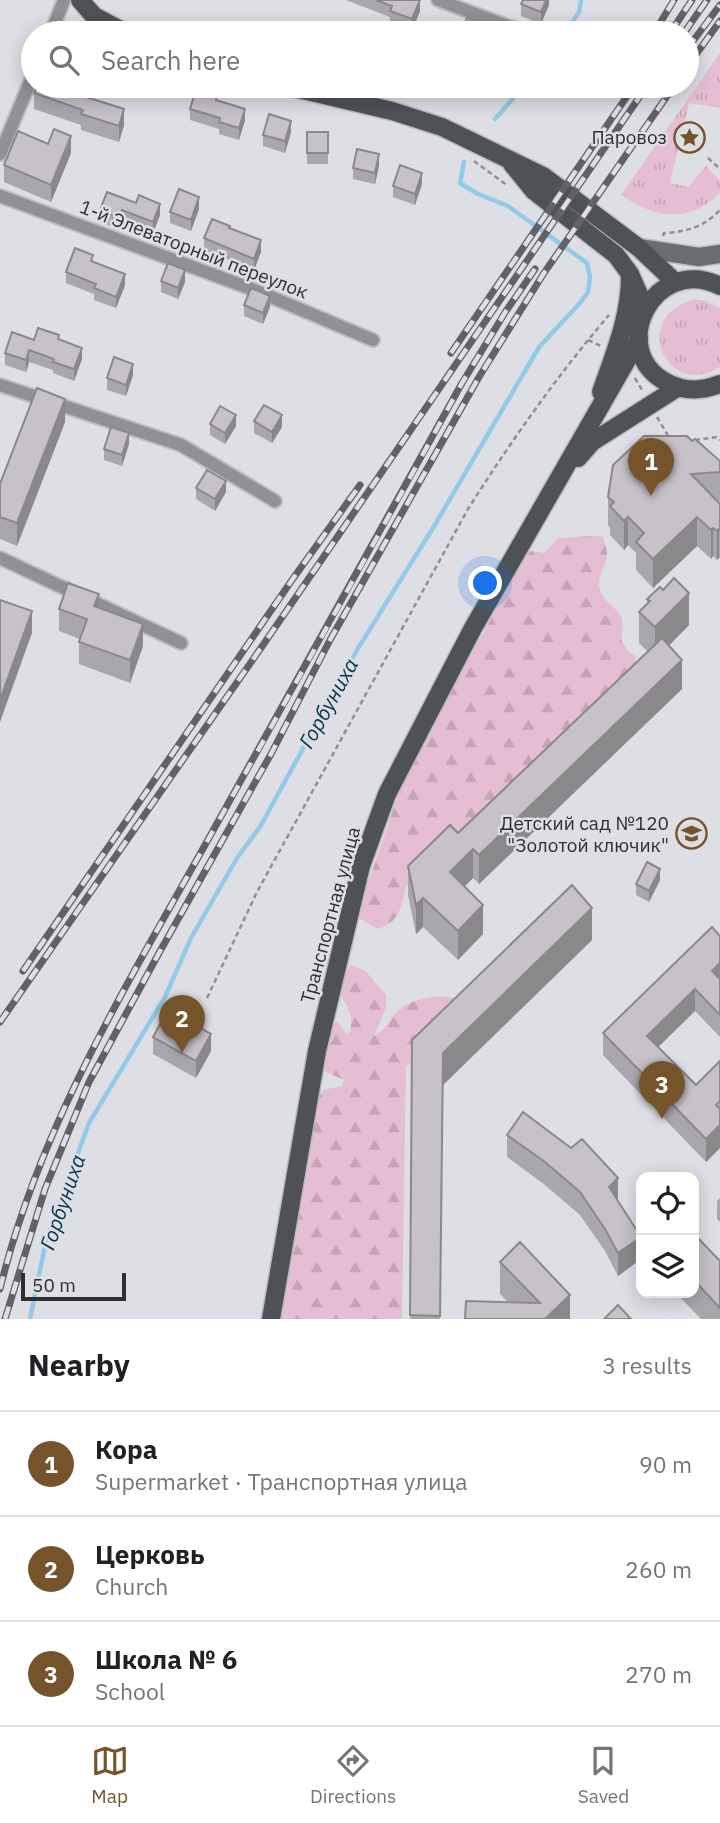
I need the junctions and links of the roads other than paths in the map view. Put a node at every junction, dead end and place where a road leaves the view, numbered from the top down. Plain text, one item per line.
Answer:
1 (64, 0) edge
2 (80, 0) edge
3 (438, 0) edge
4 (56, 21) edge
5 (103, 21) edge
6 (494, 21) edge
7 (23, 98) edge
8 (323, 98) edge
9 (0, 154) edge
10 (508, 159) junction
11 (0, 196) edge
12 (639, 248) junction
13 (720, 256) edge
14 (630, 274) junction
15 (683, 281) junction
16 (720, 286) edge
17 (645, 308) junction
18 (639, 339) junction
19 (373, 340) dead end
20 (720, 384) edge
21 (0, 385) edge
22 (677, 388) junction
23 (583, 435) junction
24 (560, 479) junction
25 (275, 501) dead end
26 (0, 558) edge
27 (181, 643) dead end
28 (271, 1319) edge

1 - 4 street
2 - 5 main road
3 - 6 street
7 - 9 street
8 - 10 main road
10 - 12 main road
10 - 14 main road
11 - 19 street, 1-й Элеваторный переулок
12 - 13 main road
12 - 15 main road
13 - 15 main road
14 - 17 main road
14 - 23 main road
15 - 16 main road
15 - 17 main road
17 - 18 main road
18 - 22 main road
18 - 23 main road
20 - 22 main road
21 - 25 street
22 - 24 main road
23 - 24 main road
24 - 28 main road, Транспортная улица
26 - 27 street

